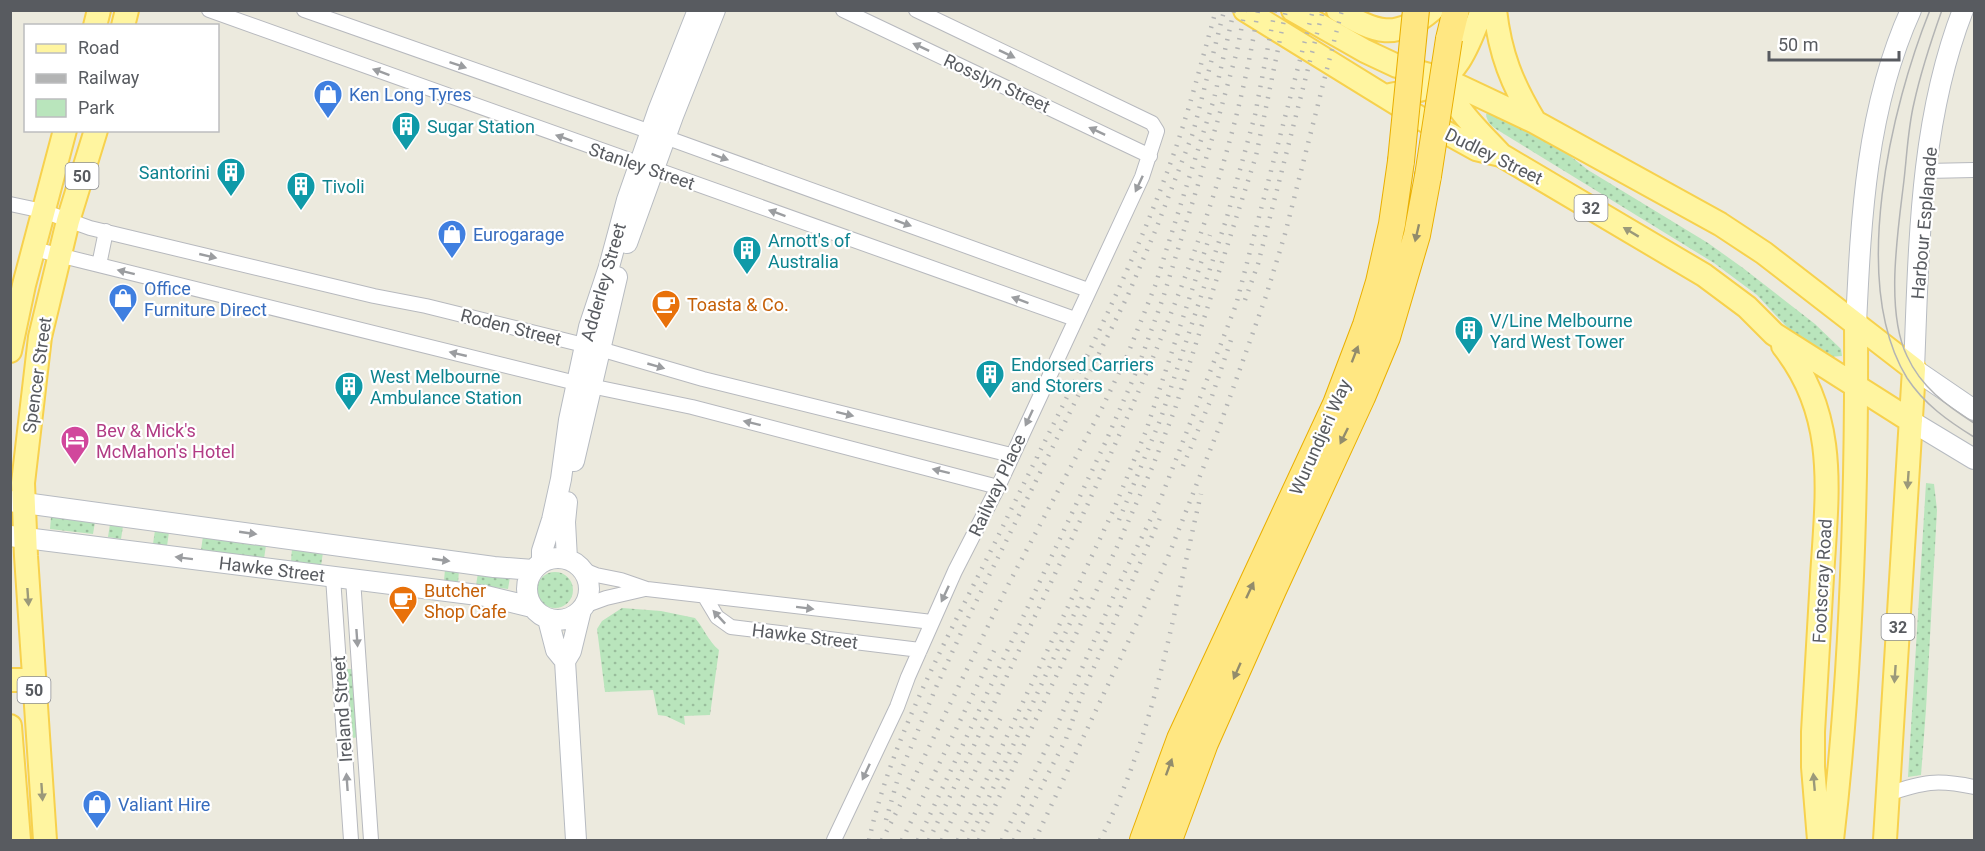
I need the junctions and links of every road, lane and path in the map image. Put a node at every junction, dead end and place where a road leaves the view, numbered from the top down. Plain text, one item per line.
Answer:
1 (209, 10) edge
2 (304, 10) edge
3 (698, 10) edge
4 (714, 10) edge
5 (843, 10) edge
6 (916, 10) edge
7 (1245, 10) edge
8 (1293, 10) edge
9 (1338, 10) edge
10 (1416, 10) edge
11 (1432, 10) edge
12 (1443, 10) edge
13 (1456, 10) edge
14 (1482, 10) edge
15 (1495, 10) edge
16 (1911, 10) edge
17 (1964, 10) edge
18 (1444, 79) junction
19 (1383, 96) junction
20 (1535, 122) junction
21 (1156, 129) joint
22 (64, 132) edge
23 (95, 132) edge
24 (658, 135) junction
25 (1501, 155) junction
26 (1150, 156) junction
27 (646, 168) junction
28 (1974, 170) edge
29 (1926, 171) junction
30 (10, 204) edge
31 (43, 211) junction
32 (68, 221) junction
33 (106, 231) junction
34 (34, 249) junction
35 (59, 255) junction
36 (99, 265) junction
37 (1088, 290) junction
38 (1075, 319) junction
39 (1856, 324) junction
40 (1774, 334) junction
41 (592, 347) junction
42 (10, 351) edge
43 (1914, 369) junction
44 (584, 385) junction
45 (1857, 387) junction
46 (1974, 410) edge
47 (1911, 421) junction
48 (1011, 455) junction
49 (1974, 459) edge
50 (998, 486) junction
51 (16, 502) edge
52 (138, 518) junction
53 (18, 537) edge
54 (339, 546) junction
55 (134, 552) junction
56 (574, 564) junction
57 (537, 566) junction
58 (333, 577) junction
59 (353, 579) junction
60 (647, 589) junction
61 (705, 597) junction
62 (583, 608) junction
63 (540, 613) junction
64 (932, 622) junction
65 (920, 650) junction
66 (565, 662) junction
67 (10, 680) edge
68 (33, 680) junction
69 (10, 726) edge
70 (1974, 787) edge
71 (1887, 794) junction
72 (19, 840) edge
73 (45, 840) edge
74 (351, 840) edge
75 (371, 840) edge
76 (576, 840) edge
77 (834, 840) edge
78 (1143, 840) edge
79 (1169, 840) edge
80 (1819, 840) edge
81 (1832, 840) edge
82 (1885, 840) edge

27 -> 1 street, Stanley Street
2 -> 24 street, Stanley Street
3 - 24 street, Adderley Street
4 - 24 street, Adderley Street
26 -> 5 street, Rosslyn Street
6 -> 21 street, Rosslyn Street
7 - 19 main road, Dudley Street / 32
8 - 18 main road
9 - 11 main road
78 -> 10 highway, Wurundjeri Way, bridge
12 - 18 main road
13 -> 79 highway, Wurundjeri Way, bridge
14 - 18 main road
15 - 20 main road
16 - 39 street
17 - 29 street, Harbour Esplanade
18 - 19 main road
18 - 20 main road
18 - 25 main road
19 - 25 main road, Dudley Street / 32
20 - 39 main road
21 - 26 street, Railway Place
22 - 31 main road, Spencer Street / 50
23 - 32 main road, Spencer Street / 50
24 - 27 street, Adderley Street
24 -> 37 street, Stanley Street
40 -> 25 main road, Dudley Street / 32
26 -> 37 street, Railway Place
38 -> 27 street, Stanley Street
27 - 41 street, Adderley Street
28 - 29 street
29 - 43 street, Harbour Esplanade
30 - 31 street, Roden Street
31 - 32 street, Roden Street
31 - 34 main road, Spencer Street / 50
32 - 33 street, Roden Street
32 - 35 main road, Spencer Street / 50
33 - 36 street
33 -> 41 street, Roden Street
34 - 35 street
34 - 42 main road, Spencer Street / 50
35 - 36 street
35 - 51 main road, Spencer Street / 50
44 -> 36 street
37 - 38 street, Railway Place
38 -> 48 street, Railway Place
39 - 43 main road
39 - 45 main road, Footscray Road
40 - 45 main road, Dudley Street
80 -> 40 main road, Footscray Road / 32
41 - 44 street, Adderley Street
41 -> 48 street, Roden Street
43 - 46 street
43 - 47 main road, 32
50 -> 44 street
44 - 56 street, Adderley Street
44 - 57 street, Adderley Street
45 - 47 main road, Dudley Street
45 - 81 main road, Footscray Road
47 - 49 street
47 -> 71 main road, 32
48 - 50 street, Railway Place
50 -> 64 street, Railway Place
51 - 52 street, Hawke Street
51 - 53 main road, Spencer Street / 50
52 -> 54 street, Hawke Street
52 - 55 street
53 - 55 street, Hawke Street
53 -> 68 main road, Spencer Street / 50
54 -> 57 street, Hawke Street
54 - 58 street
54 - 59 street
58 -> 55 street, Hawke Street
56 - 57 street
56 - 60 street, Hawke Street
56 - 62 street
57 - 63 street
58 - 59 street, Hawke Street
74 -> 58 street, Ireland Street
59 - 63 street, Hawke Street
59 -> 75 street, Ireland Street
60 - 61 street, Hawke Street
60 - 62 street, Hawke Street
61 -> 64 street, Hawke Street
65 -> 61 street, Hawke Street
62 - 63 street
62 - 66 street
63 - 66 street
64 - 65 street, Railway Place
65 -> 77 street, Railway Place
66 - 76 street
67 - 68 main road
68 -> 73 main road, Spencer Street / 50
69 - 72 main road, 50
70 - 71 street
71 - 82 main road, 32

